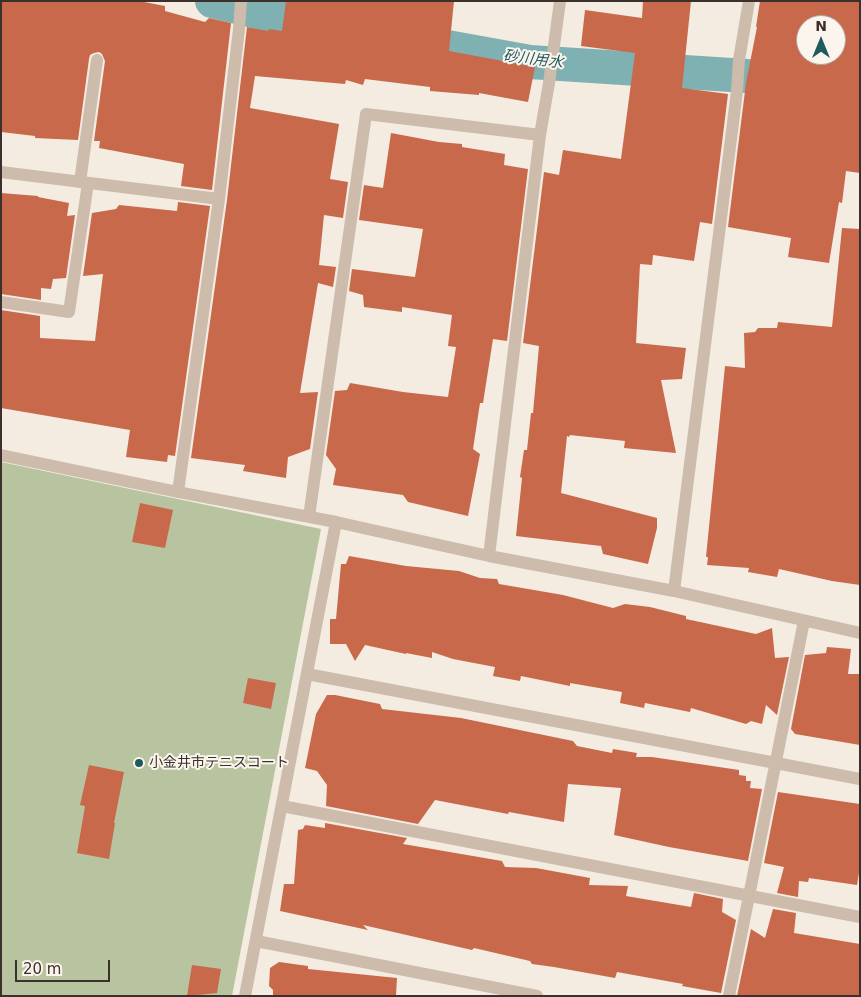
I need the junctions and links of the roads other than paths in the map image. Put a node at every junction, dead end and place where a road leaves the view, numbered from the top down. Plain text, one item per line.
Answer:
1 (241, 1) edge
2 (560, 1) edge
3 (749, 1) edge
4 (97, 60) dead end
5 (540, 135) junction
6 (1, 172) edge
7 (84, 182) junction
8 (220, 199) junction
9 (1, 302) edge
10 (1, 455) edge
11 (178, 492) junction
12 (309, 517) junction
13 (336, 522) junction
14 (489, 556) junction
15 (674, 591) junction
16 (804, 621) junction
17 (860, 632) edge
18 (307, 674) junction
19 (775, 763) junction
20 (860, 779) edge
21 (282, 806) junction
22 (749, 896) junction
23 (860, 917) edge
24 (256, 941) junction
25 (245, 996) edge
26 (537, 996) edge
27 (729, 996) edge

1 - 8 street
2 - 5 street
3 - 15 street
4 - 7 street
5 - 12 street
5 - 14 street
6 - 7 street
7 - 8 street
7 - 9 street
8 - 11 street
10 - 11 street
11 - 12 street
12 - 13 street
13 - 14 street
13 - 18 street
14 - 15 street
15 - 16 street
16 - 17 street
16 - 19 street
18 - 19 street
18 - 21 street
19 - 20 street
19 - 22 street
21 - 22 street
21 - 24 street
22 - 23 street
22 - 27 street
24 - 25 street
24 - 26 street

